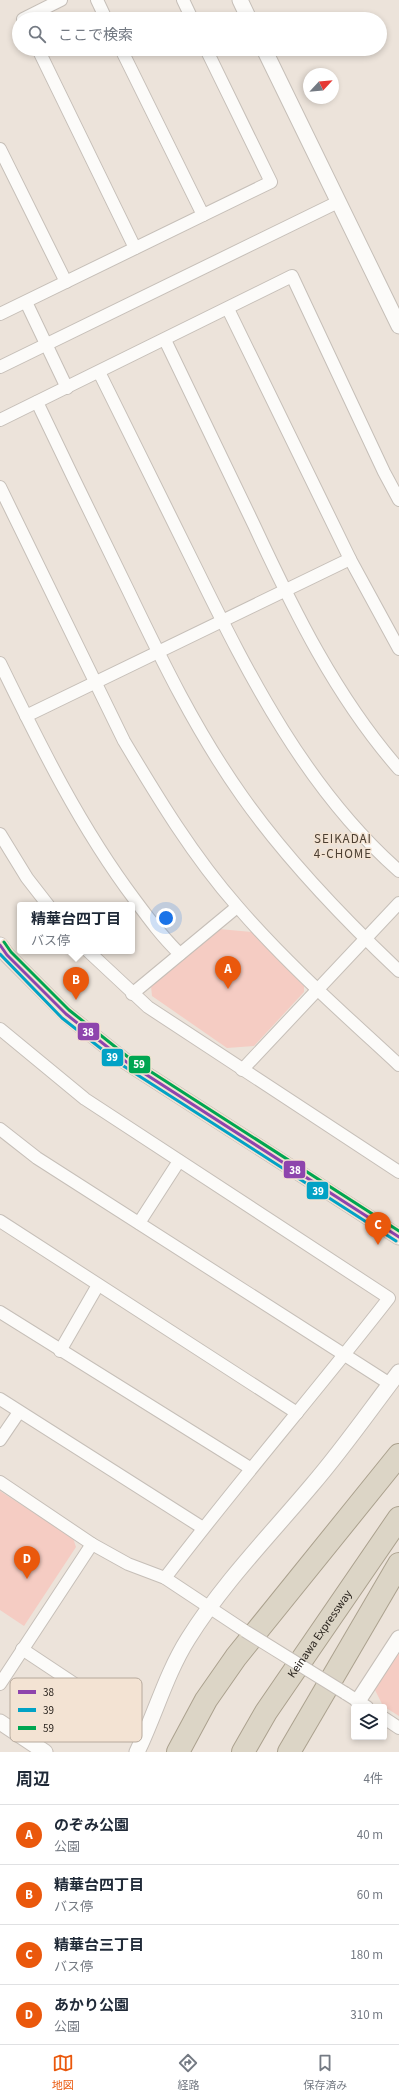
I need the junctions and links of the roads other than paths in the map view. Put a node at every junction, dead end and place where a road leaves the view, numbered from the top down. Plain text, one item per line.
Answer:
1 (61, 0) edge
2 (97, 0) edge
3 (183, 0) edge
4 (240, 0) edge
5 (37, 12) edge
6 (103, 12) edge
7 (189, 12) edge
8 (246, 12) edge
9 (41, 56) edge
10 (124, 56) edge
11 (209, 56) edge
12 (267, 56) edge
13 (0, 149) edge
14 (338, 202) junction
15 (203, 215) junction
16 (135, 248) junction
17 (66, 282) junction
18 (26, 302) junction
19 (228, 309) junction
20 (0, 314) edge
21 (399, 326) edge
22 (165, 340) junction
23 (46, 345) junction
24 (0, 367) edge
25 (99, 372) junction
26 (67, 388) junction
27 (37, 402) junction
28 (0, 420) edge
29 (0, 487) edge
30 (399, 500) edge
31 (350, 559) junction
32 (285, 591) junction
33 (222, 622) junction
34 (399, 649) edge
35 (158, 653) junction
36 (0, 662) edge
37 (96, 683) junction
38 (26, 716) junction
39 (399, 768) edge
40 (0, 834) edge
41 (399, 871) edge
42 (46, 902) edge
43 (399, 903) edge
44 (237, 907) junction
45 (365, 939) junction
46 (2, 954) edge
47 (91, 954) edge
48 (180, 954) junction
49 (399, 971) edge
50 (316, 989) junction
51 (132, 994) junction
52 (0, 1029) edge
53 (399, 1065) edge
54 (242, 1070) junction
55 (0, 1129) edge
56 (179, 1161) junction
57 (399, 1172) edge
58 (0, 1221) edge
59 (139, 1222) junction
60 (399, 1237) edge
61 (98, 1285) junction
62 (0, 1312) edge
63 (60, 1351) junction
64 (344, 1355) junction
65 (399, 1372) edge
66 (390, 1384) junction
67 (0, 1399) edge
68 (19, 1412) junction
69 (298, 1413) junction
70 (0, 1440) edge
71 (399, 1456) edge
72 (250, 1468) junction
73 (0, 1482) edge
74 (399, 1518) edge
75 (203, 1528) junction
76 (399, 1536) edge
77 (92, 1544) junction
78 (399, 1564) edge
79 (165, 1578) junction
80 (210, 1607) junction
81 (399, 1638) edge
82 (22, 1649) junction
83 (66, 1678) edge
84 (0, 1684) edge
85 (356, 1701) edge
86 (387, 1720) edge
87 (0, 1722) edge
88 (399, 1728) edge
89 (10, 1729) edge
90 (142, 1729) edge
91 (147, 1732) junction
92 (30, 1742) edge
93 (45, 1752) edge
94 (137, 1752) edge
95 (178, 1752) edge
96 (243, 1752) edge
97 (254, 1752) edge
98 (289, 1752) edge

1 - 5 street
2 - 6 street
3 - 7 street
4 - 8 street
9 - 16 street
10 - 15 street
11 - 15 street
12 - 14 street
13 - 17 street
14 - 21 street
14 - 23 street
15 - 16 street
16 - 17 street
17 - 18 street
18 - 20 street
18 - 23 street
19 - 22 street
19 - 30 street
19 - 31 street
22 - 25 street
22 - 32 street
23 - 24 street
23 - 26 street
25 - 26 street
25 - 33 street
26 - 27 street
27 - 28 street
27 - 35 street
29 - 37 street
31 - 32 street
31 - 34 street
32 - 33 street
32 - 39 street
33 - 35 street
33 - 41 street
35 - 37 street
35 - 45 street
36 - 38 street
37 - 38 street
37 - 44 street
38 - 48 street
40 - 42 street
43 - 45 street
44 - 48 street
44 - 50 street
45 - 49 street
45 - 50 street
46 - 60 street
47 - 51 street
48 - 51 street
50 - 53 street
50 - 54 street
51 - 54 street
52 - 56 street
54 - 57 street
55 - 59 street
56 - 59 street
56 - 64 street
58 - 61 street
59 - 64 street
61 - 63 street
61 - 69 street
62 - 63 street
63 - 72 street
64 - 66 street
64 - 69 street
65 - 66 street
66 - 80 street
67 - 68 street
68 - 70 street
68 - 75 street
69 - 72 street
71 - 95 highway
72 - 75 street
73 - 77 street
74 - 96 highway, Keinawa Expressway
75 - 79 street
76 - 97 highway, Keinawa Expressway
77 - 79 street
77 - 82 street
78 - 98 highway
79 - 80 street
80 - 85 street, bridge
80 - 91 street
81 - 85 street
82 - 83 street
82 - 84 street
86 - 88 street
87 - 89 street
90 - 91 street
91 - 94 street
92 - 93 street

